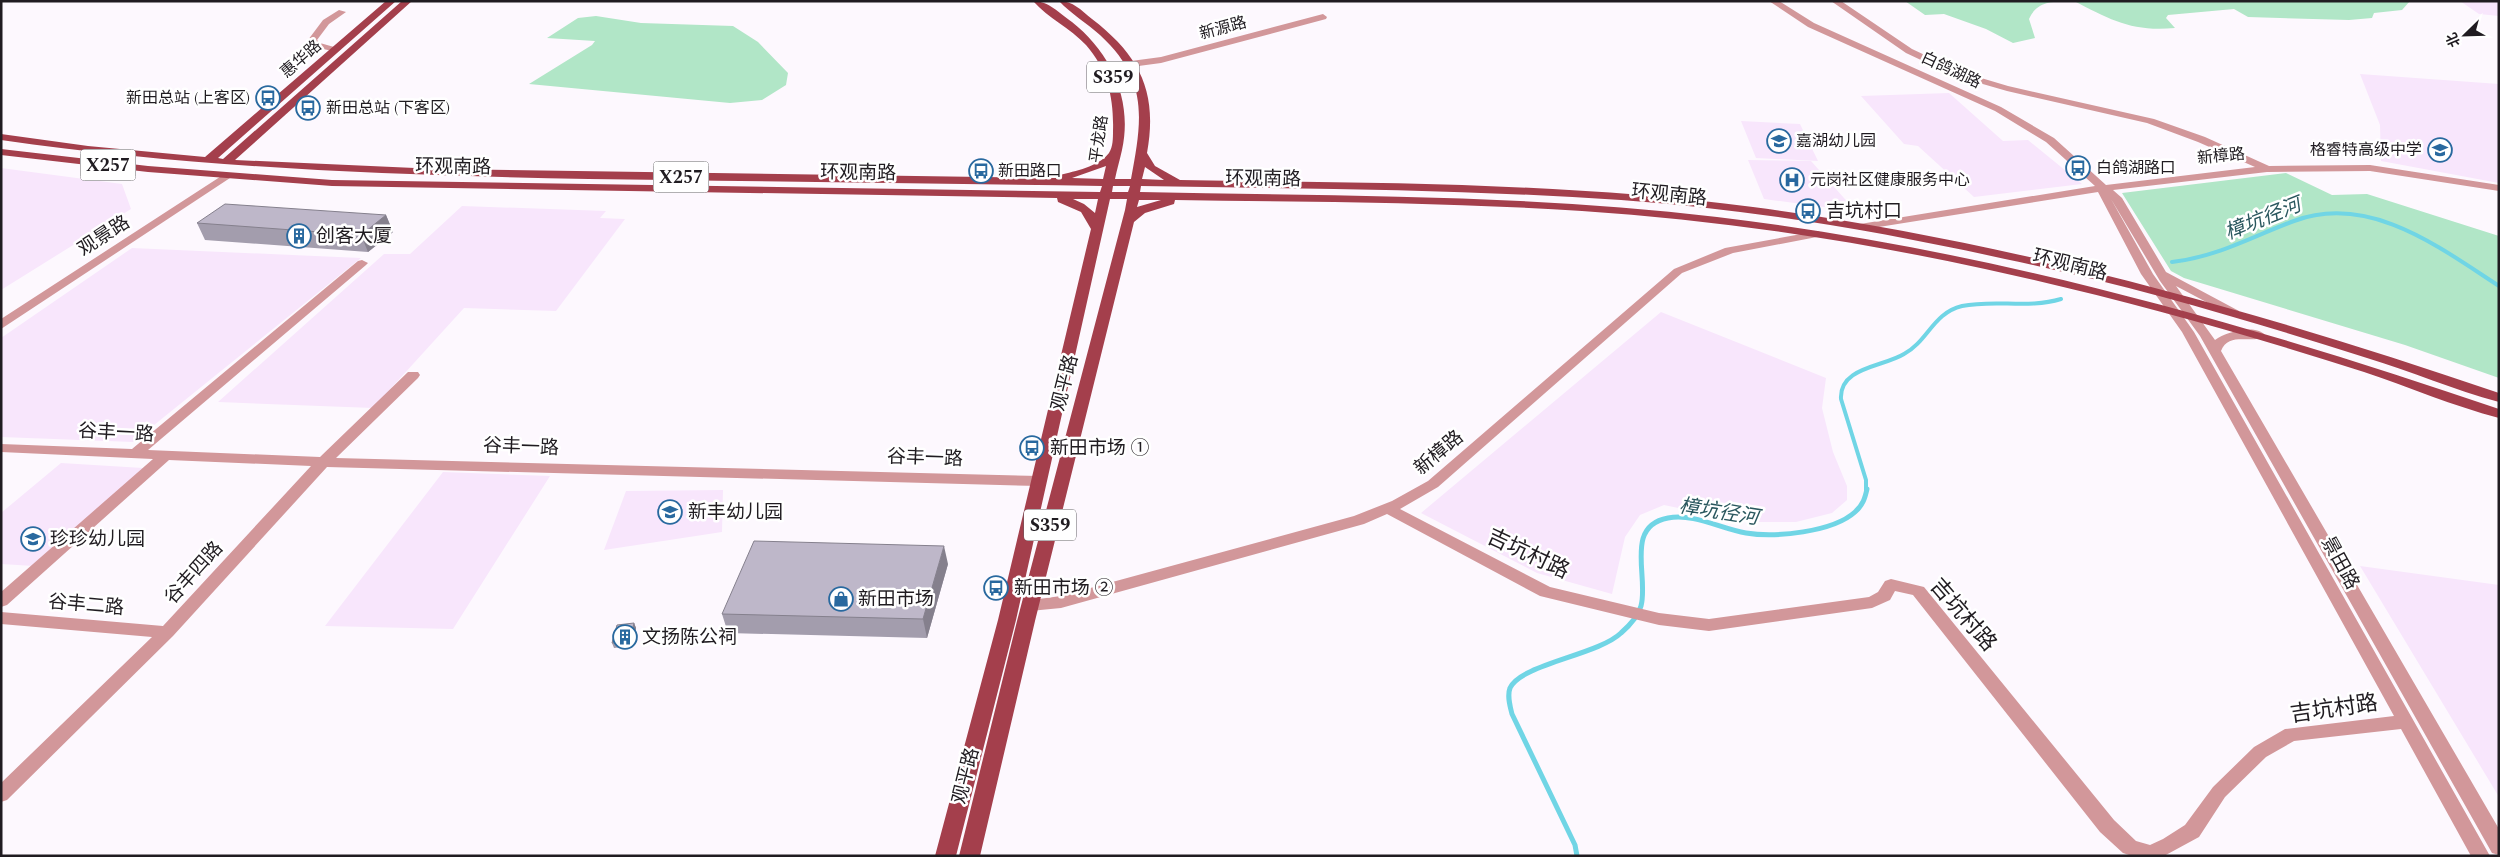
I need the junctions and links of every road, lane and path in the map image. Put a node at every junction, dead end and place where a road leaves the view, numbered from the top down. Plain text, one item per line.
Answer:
1 (392, 1) edge
2 (408, 1) edge
3 (1037, 1) edge
4 (1063, 1) edge
5 (1773, 1) edge
6 (1836, 1) edge
7 (342, 12) dead end
8 (1323, 17) dead end
9 (337, 49) junction
10 (1131, 64) junction
11 (1, 137) edge
12 (1116, 150) junction
13 (1, 152) edge
14 (1142, 154) junction
15 (208, 161) junction
16 (226, 162) junction
17 (2267, 169) junction
18 (220, 176) junction
19 (1034, 182) junction
20 (1109, 183) junction
21 (1184, 184) junction
22 (2103, 188) junction
23 (2499, 188) edge
24 (1135, 189) junction
25 (1042, 194) junction
26 (1106, 195) junction
27 (1204, 196) junction
28 (1128, 220) junction
29 (1860, 227) junction
30 (1098, 230) junction
31 (1818, 234) junction
32 (362, 263) dead end
33 (2158, 268) junction
34 (2160, 292) junction
35 (2175, 303) junction
36 (2233, 311) junction
37 (1, 315) edge
38 (2191, 316) junction
39 (1, 325) edge
40 (2264, 336) junction
41 (2215, 351) junction
42 (413, 375) dead end
43 (2499, 398) edge
44 (2499, 414) edge
45 (1, 448) edge
46 (135, 454) junction
47 (165, 456) junction
48 (323, 462) junction
49 (1039, 482) junction
50 (1389, 509) junction
51 (1, 601) edge
52 (1030, 605) junction
53 (1, 618) edge
54 (167, 632) junction
55 (2406, 722) junction
56 (1, 795) edge
57 (2499, 847) edge
58 (944, 856) edge
59 (969, 856) edge
60 (2481, 856) edge

1 - 9 main road, 惠华路
2 - 16 main road, 惠华路
3 - 12 main road, 平龙路 / S359
4 - 10 main road, S359
5 - 22 street, 白鸽湖路
6 - 17 street
7 - 9 street
8 - 10 street, 新源路
9 - 15 main road, 惠华路
10 - 14 main road, S359
11 - 15 main road, 环观南路 / X257
12 - 19 main road
12 - 20 main road, 平龙路 / S359
13 - 18 main road, 环观南路 / X257
14 - 21 main road
14 - 24 main road, S359
15 - 16 main road, 环观南路 / X257
16 - 19 main road, 环观南路 / X257
17 - 22 street, 新樟路
17 - 23 street, 新樟路
18 - 25 main road, 环观南路 / X257
18 - 37 street, 观景路
18 - 39 street, 观景路
19 - 20 main road, 环观南路 / X257
20 - 24 main road, 环观南路 / X257
20 - 26 main road, 平龙路 / S359
21 - 24 main road, 环观南路 / X257
21 - 29 main road, 环观南路 / X257
22 - 29 street, 新樟路
22 - 33 street, 白鸽湖路
22 - 34 street, 白鸽湖路
24 - 26 main road, 环观南路 / X257
24 - 27 main road, 环观南路 / X257
24 - 28 main road, 观平路 / S359
25 - 26 main road, 环观南路 / X257
25 - 30 main road
26 - 30 main road, 观平路 / S359
27 - 28 main road
27 - 31 main road, 环观南路 / X257
28 - 52 main road, 观平路 / S359
29 - 34 main road, 环观南路 / X257
30 - 49 main road, 观平路 / S359
31 - 35 main road, 环观南路 / X257
31 - 50 street, 新樟路
32 - 46 street
33 - 35 street, 白鸽湖路
33 - 36 street
34 - 35 street, 景田路
35 - 36 main road, 环观南路 / X257
35 - 38 street, 景田路
35 - 55 street, 景田路
36 - 43 main road, 环观南路 / X257
38 - 40 main road
38 - 41 street, 景田路
40 - 41 street
40 - 44 main road
41 - 57 street, 景田路
42 - 48 street, 谷丰四路
45 - 46 street, 谷丰一路
46 - 47 street, 谷丰一路
47 - 48 street, 谷丰一路
47 - 51 street
48 - 49 street, 谷丰一路
48 - 54 street, 谷丰四路
49 - 58 main road, 观平路 / S359
50 - 52 street, 新樟路
50 - 55 street, 吉坑村路
52 - 59 main road, 观平路 / S359
53 - 54 street, 谷丰二路
54 - 56 street, 谷丰四路
55 - 60 street, 景田路

